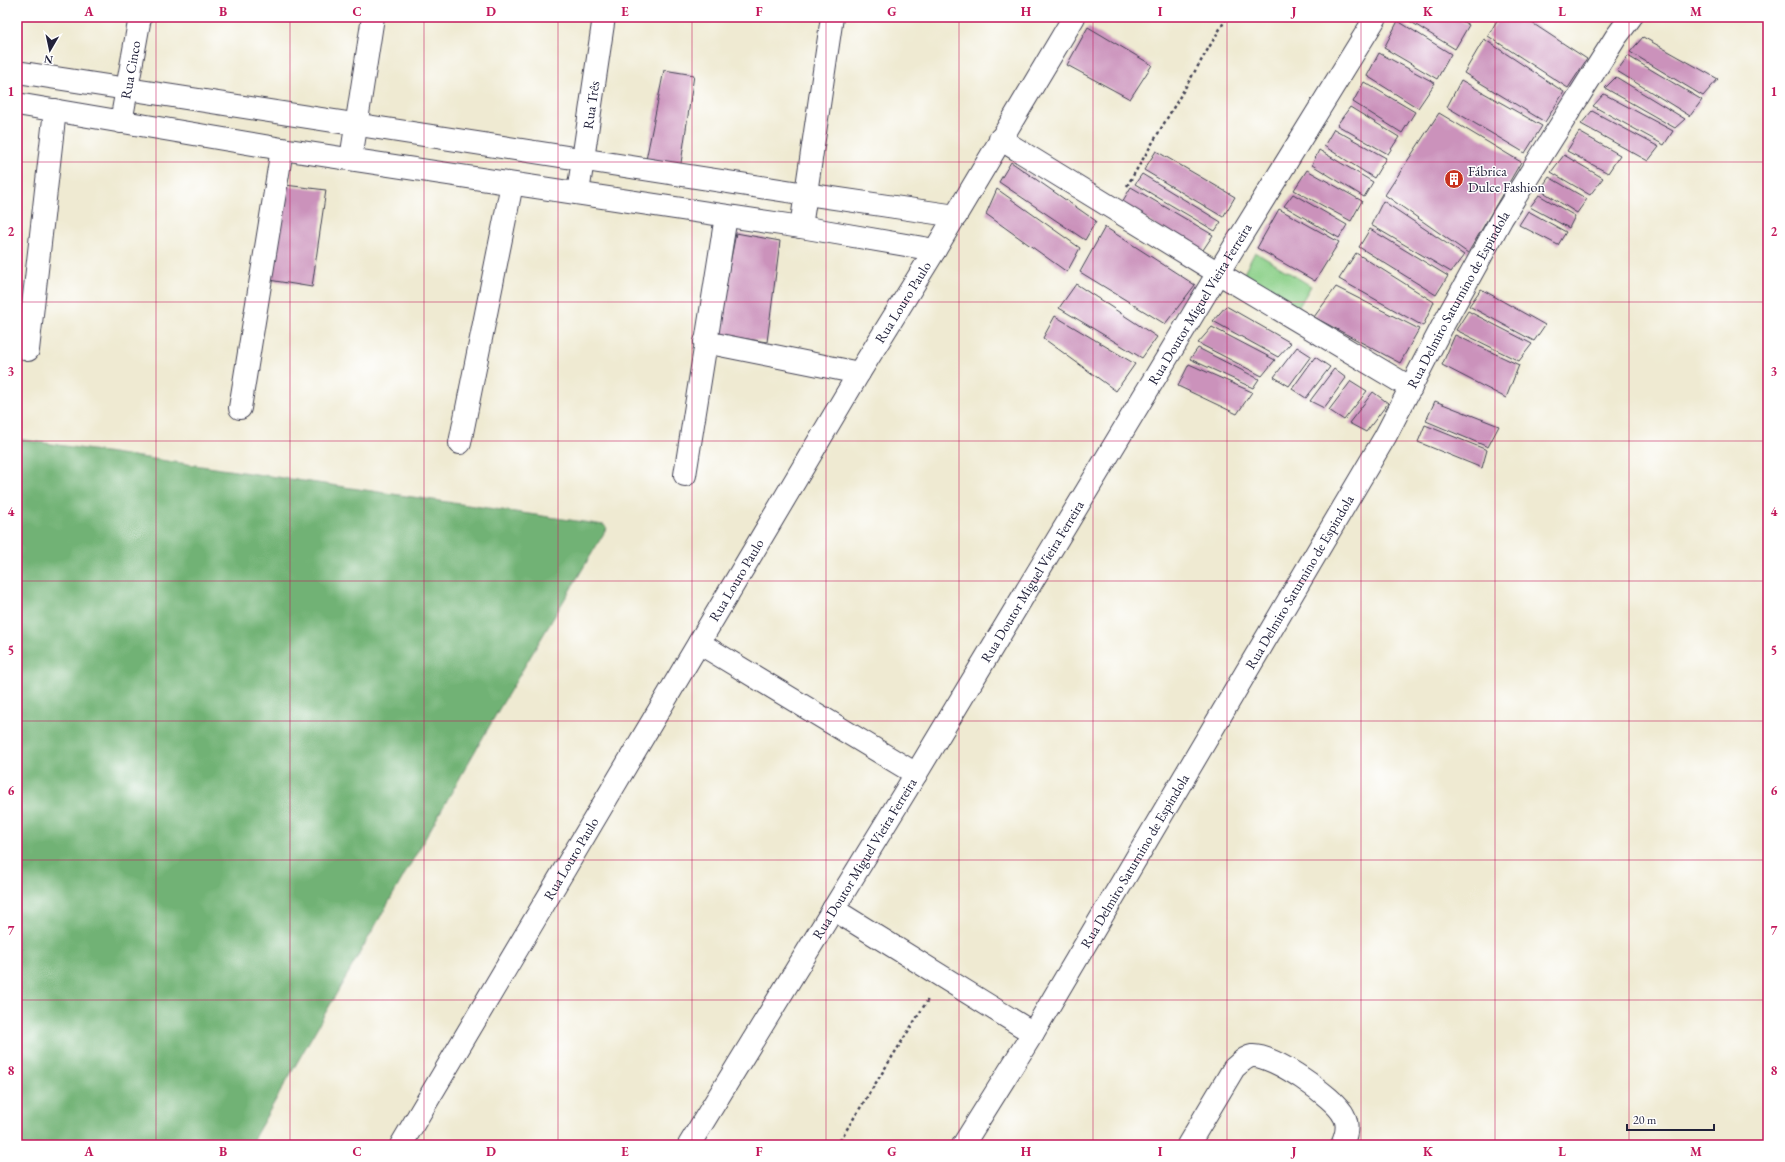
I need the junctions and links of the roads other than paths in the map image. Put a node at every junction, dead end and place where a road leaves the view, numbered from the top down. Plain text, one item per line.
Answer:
1 (140, 17) edge
2 (373, 17) edge
3 (604, 17) edge
4 (832, 17) edge
5 (1074, 17) edge
6 (1376, 17) edge
7 (1631, 17) edge
8 (17, 72) edge
9 (128, 90) junction
10 (17, 104) edge
11 (54, 110) junction
12 (122, 122) junction
13 (356, 125) junction
14 (1000, 139) junction
15 (282, 149) junction
16 (352, 159) junction
17 (582, 160) junction
18 (512, 184) junction
19 (578, 193) junction
20 (806, 194) junction
21 (726, 216) junction
22 (956, 216) junction
23 (801, 227) junction
24 (935, 250) junction
25 (1218, 273) junction
26 (705, 342) junction
27 (28, 350) dead end
28 (859, 373) junction
29 (1412, 388) junction
30 (240, 408) dead end
31 (460, 443) dead end
32 (685, 475) dead end
33 (699, 643) junction
34 (916, 774) junction
35 (833, 909) junction
36 (1033, 1034) junction
37 (401, 1145) edge
38 (689, 1145) edge
39 (963, 1145) edge
40 (1188, 1145) edge
41 (1342, 1145) edge

1 - 9 street, Rua Cinco
2 - 13 street
3 - 17 street, Rua Três
4 - 20 street
5 - 14 street, Rua Louro Paulo
6 - 25 street, Rua Doutor Miguel Vieira Ferreira
7 - 29 street, Rua Delmiro Saturnino de Espindola
8 - 9 street
9 - 12 street, Rua Cinco
9 - 13 street
10 - 11 street
11 - 12 street
11 - 27 street
12 - 15 street
13 - 16 street
13 - 17 street
14 - 22 street, Rua Louro Paulo
14 - 25 street
15 - 16 street
15 - 30 street
16 - 18 street
17 - 19 street, Rua Três
17 - 20 street
18 - 19 street
18 - 31 street
19 - 21 street
20 - 22 street
20 - 23 street
21 - 23 street
21 - 26 street
22 - 24 street, Rua Louro Paulo
23 - 24 street
24 - 28 street, Rua Louro Paulo
25 - 29 street
25 - 34 street, Rua Doutor Miguel Vieira Ferreira
26 - 28 street
26 - 32 street
28 - 33 street, Rua Louro Paulo
29 - 36 street, Rua Delmiro Saturnino de Espindola
33 - 34 street
33 - 37 street, Rua Louro Paulo
34 - 35 street, Rua Doutor Miguel Vieira Ferreira
35 - 36 street
35 - 38 street, Rua Doutor Miguel Vieira Ferreira
36 - 39 street, Rua Delmiro Saturnino de Espindola
40 - 41 street

